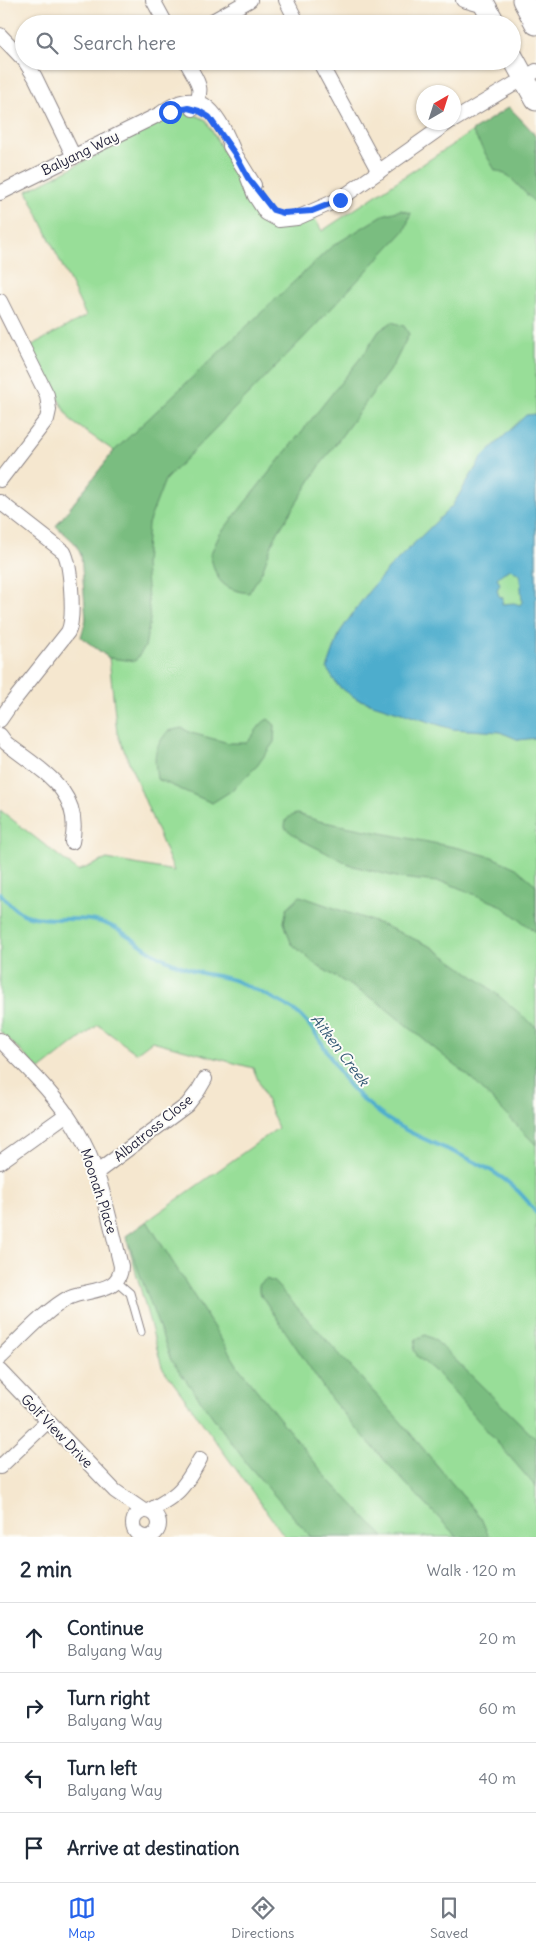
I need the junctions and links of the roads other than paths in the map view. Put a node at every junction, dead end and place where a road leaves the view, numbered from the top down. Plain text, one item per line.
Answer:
1 (153, 0) edge
2 (250, 0) edge
3 (286, 0) edge
4 (464, 0) edge
5 (523, 0) edge
6 (487, 10) edge
7 (161, 15) edge
8 (223, 15) edge
9 (294, 15) edge
10 (536, 24) edge
11 (0, 35) edge
12 (15, 51) edge
13 (521, 66) edge
14 (30, 70) edge
15 (191, 70) edge
16 (324, 70) edge
17 (530, 75) edge
18 (536, 100) edge
19 (194, 104) junction
20 (461, 116) edge
21 (438, 130) edge
22 (74, 156) junction
23 (379, 172) junction
24 (0, 193) edge
25 (0, 301) edge
26 (0, 480) edge
27 (0, 502) edge
28 (0, 720) edge
29 (0, 735) edge
30 (72, 842) dead end
31 (0, 1040) edge
32 (205, 1079) dead end
33 (67, 1114) junction
34 (0, 1162) edge
35 (96, 1172) junction
36 (116, 1281) junction
37 (140, 1332) dead end
38 (0, 1358) edge
39 (0, 1371) edge
40 (48, 1421) junction
41 (200, 1459) dead end
42 (0, 1467) edge
43 (115, 1491) junction
44 (172, 1498) junction
45 (146, 1511) junction
46 (135, 1532) edge
47 (156, 1532) edge

1 - 7 street
2 - 8 street
3 - 9 street
4 - 6 street
5 - 10 main road
11 - 12 street
13 - 17 main road
14 - 22 street
15 - 19 street
16 - 23 street
17 - 18 main road
17 - 20 street
19 - 22 street, Balyang Way
19 - 23 street
21 - 23 street
22 - 24 street, Balyang Way
25 - 26 street
27 - 28 street
29 - 30 street
31 - 33 street, Moonah Place
32 - 35 street, Albatross Close
33 - 34 street
33 - 35 street, Moonah Place
35 - 36 street, Moonah Place
36 - 37 lane
36 - 38 street
39 - 40 street, Golf View Drive
40 - 42 street
40 - 43 street, Golf View Drive
41 - 44 street
43 - 45 street, Golf View Drive
43 - 46 street, Golf View Drive
44 - 45 street
44 - 47 street
45 - 46 street
45 - 47 street, Golf View Drive
46 - 47 street

